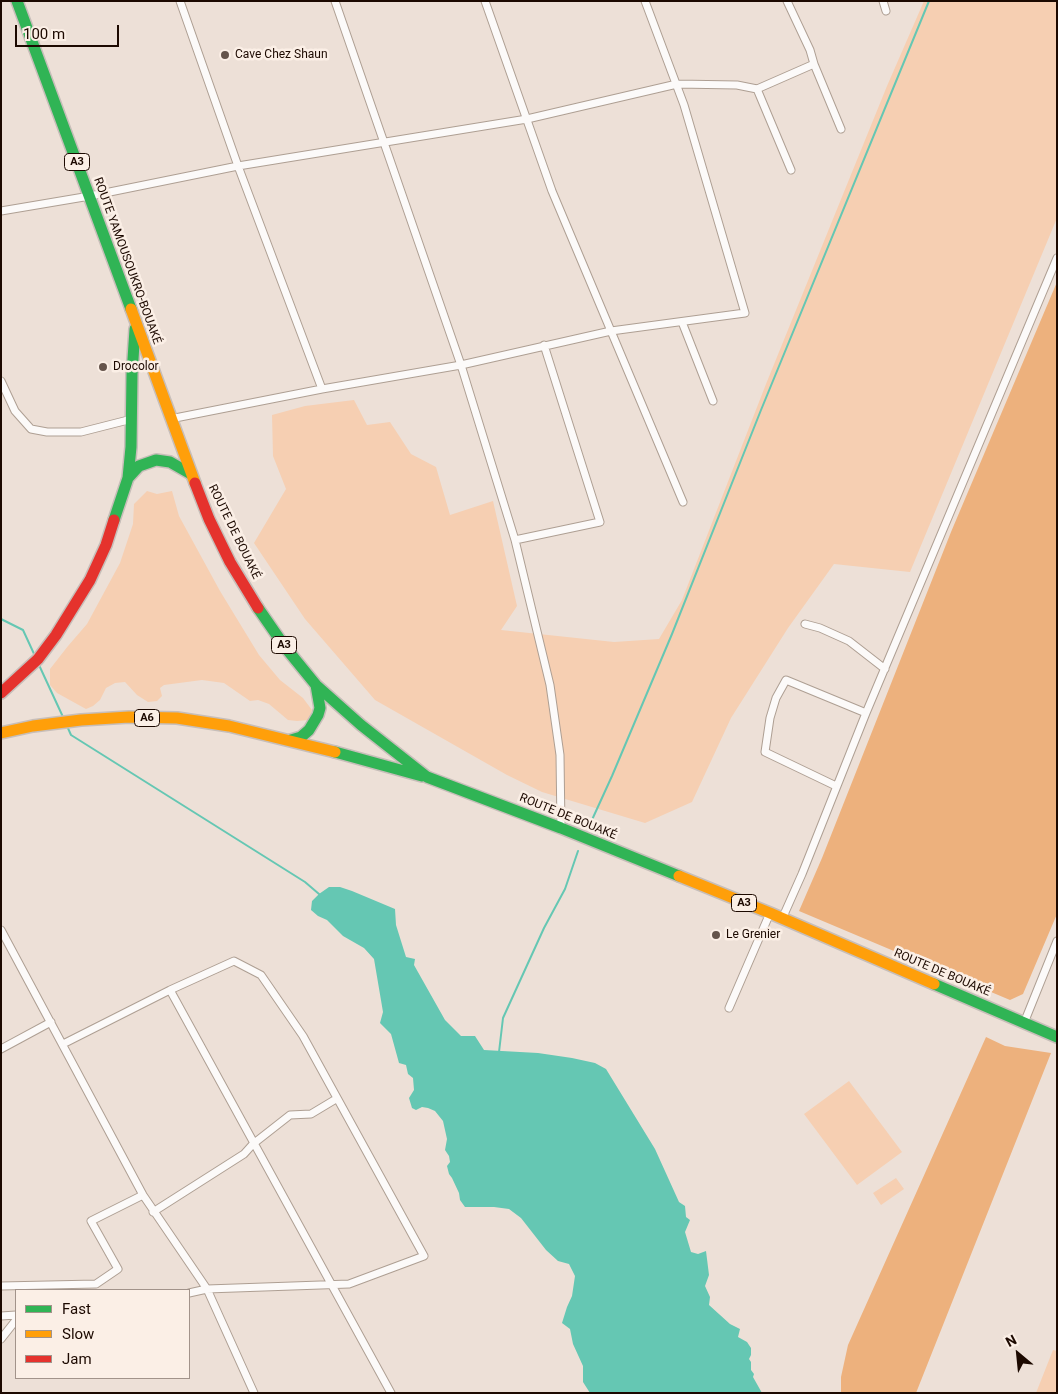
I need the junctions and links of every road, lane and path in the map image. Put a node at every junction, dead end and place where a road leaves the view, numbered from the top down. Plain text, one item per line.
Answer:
1 (17, 1) edge
2 (180, 1) edge
3 (335, 1) edge
4 (485, 1) edge
5 (645, 1) edge
6 (787, 1) edge
7 (883, 1) edge
8 (886, 10) dead end
9 (814, 64) junction
10 (677, 84) junction
11 (757, 89) junction
12 (527, 119) junction
13 (841, 129) dead end
14 (383, 142) junction
15 (238, 166) junction
16 (791, 170) dead end
17 (90, 196) junction
18 (1, 211) edge
19 (1057, 258) edge
20 (682, 322) junction
21 (135, 324) junction
22 (611, 331) junction
23 (544, 345) junction
24 (461, 365) junction
25 (1, 382) edge
26 (322, 389) junction
27 (713, 402) dead end
28 (132, 419) junction
29 (170, 420) junction
30 (191, 474) junction
31 (128, 478) junction
32 (684, 502) dead end
33 (515, 540) junction
34 (805, 624) dead end
35 (885, 669) junction
36 (316, 685) junction
37 (1, 693) edge
38 (866, 714) junction
39 (1, 734) edge
40 (291, 740) junction
41 (427, 777) junction
42 (836, 786) junction
43 (561, 828) junction
44 (770, 913) junction
45 (782, 919) junction
46 (1, 930) edge
47 (1057, 941) edge
48 (170, 990) junction
49 (728, 1008) dead end
50 (51, 1022) junction
51 (1024, 1023) junction
52 (1057, 1037) edge
53 (63, 1044) junction
54 (1, 1049) edge
55 (336, 1099) junction
56 (253, 1144) junction
57 (143, 1195) junction
58 (153, 1212) junction
59 (330, 1283) junction
60 (1, 1286) edge
61 (37, 1288) edge
62 (207, 1289) junction
63 (190, 1293) edge
64 (15, 1315) edge
65 (1, 1316) edge
66 (15, 1321) edge
67 (1, 1339) edge
68 (254, 1393) edge
69 (391, 1393) edge

1 - 17 highway, ROUTE YAMOUSOUKRO-BOUAKÉ / A3
2 - 15 street
3 - 14 street
4 - 12 street
5 - 10 street
6 - 9 street
7 - 8 street
9 - 11 street
9 - 13 street
10 - 11 street
10 - 12 street
10 - 20 street
11 - 16 street
12 - 14 street
12 - 22 street
14 - 15 street
14 - 24 street
15 - 17 street
15 - 26 street
17 - 18 street
17 - 21 highway, ROUTE YAMOUSOUKRO-BOUAKÉ / A3
19 - 35 street
20 - 22 street
20 - 27 street
21 - 28 highway
21 - 29 highway, ROUTE YAMOUSOUKRO-BOUAKÉ / A3
22 - 23 street
22 - 32 street
23 - 24 street
23 - 33 street
24 - 26 street
24 - 33 street
25 - 28 street
26 - 29 street
28 - 31 highway
29 - 30 highway, ROUTE YAMOUSOUKRO-BOUAKÉ / A3
30 - 31 highway
30 - 36 highway, ROUTE DE BOUAKÉ / A3
31 - 37 highway
33 - 43 street
34 - 35 street
35 - 38 street
36 - 40 highway
36 - 41 highway, ROUTE DE BOUAKÉ / A3
38 - 42 street
38 - 42 street
39 - 40 highway, A6
40 - 41 highway, A6
41 - 43 highway, ROUTE DE BOUAKÉ / A3
42 - 45 street
43 - 44 highway, ROUTE DE BOUAKÉ / A3
44 - 45 highway, ROUTE DE BOUAKÉ / A3
44 - 49 street
45 - 51 highway, ROUTE DE BOUAKÉ / A3
46 - 50 street
47 - 51 street
48 - 53 street
48 - 55 street
48 - 56 street
50 - 53 street
50 - 54 street
51 - 52 highway, ROUTE DE BOUAKÉ / A3
53 - 57 street
55 - 56 street
55 - 59 street
56 - 58 street
56 - 59 street
57 - 58 street
57 - 61 street
58 - 62 street
59 - 62 street
59 - 69 street
60 - 61 street
62 - 63 street
62 - 68 street
64 - 65 street
66 - 67 street

